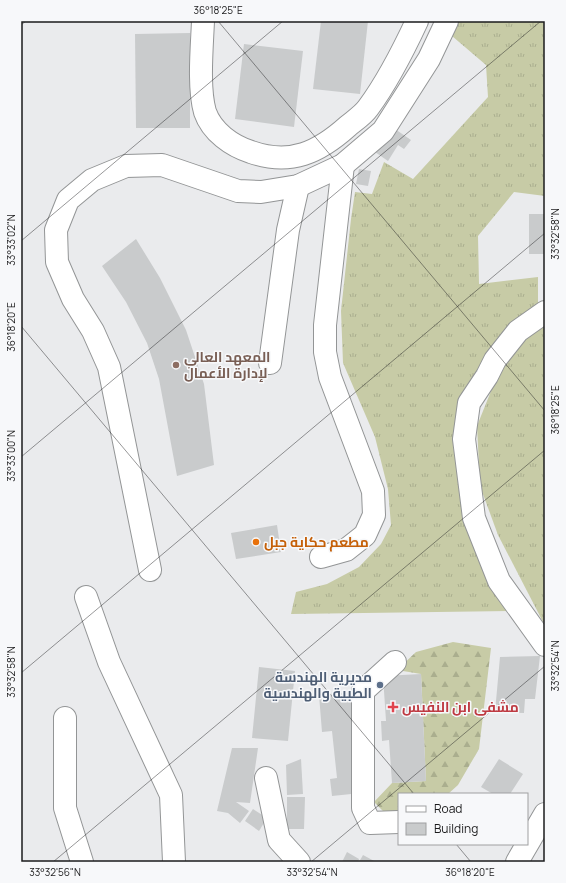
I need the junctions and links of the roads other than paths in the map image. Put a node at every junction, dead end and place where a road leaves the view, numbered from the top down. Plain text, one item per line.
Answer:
1 (203, 21) edge
2 (417, 21) edge
3 (448, 21) edge
4 (343, 165) junction
5 (298, 186) junction
6 (545, 312) edge
7 (270, 363) dead end
8 (321, 557) dead end
9 (150, 570) dead end
10 (86, 597) dead end
11 (545, 645) edge
12 (394, 662) dead end
13 (65, 718) dead end
14 (266, 778) dead end
15 (545, 814) edge
16 (398, 822) edge
17 (530, 836) edge
18 (526, 845) edge
19 (82, 862) edge
20 (174, 862) edge
21 (299, 862) edge
22 (517, 862) edge

1 - 2 street
3 - 4 street
4 - 5 street
4 - 8 street
5 - 7 street
5 - 9 street
6 - 11 street
10 - 20 street
12 - 16 street
13 - 19 street
14 - 21 street
15 - 17 street
18 - 22 street

